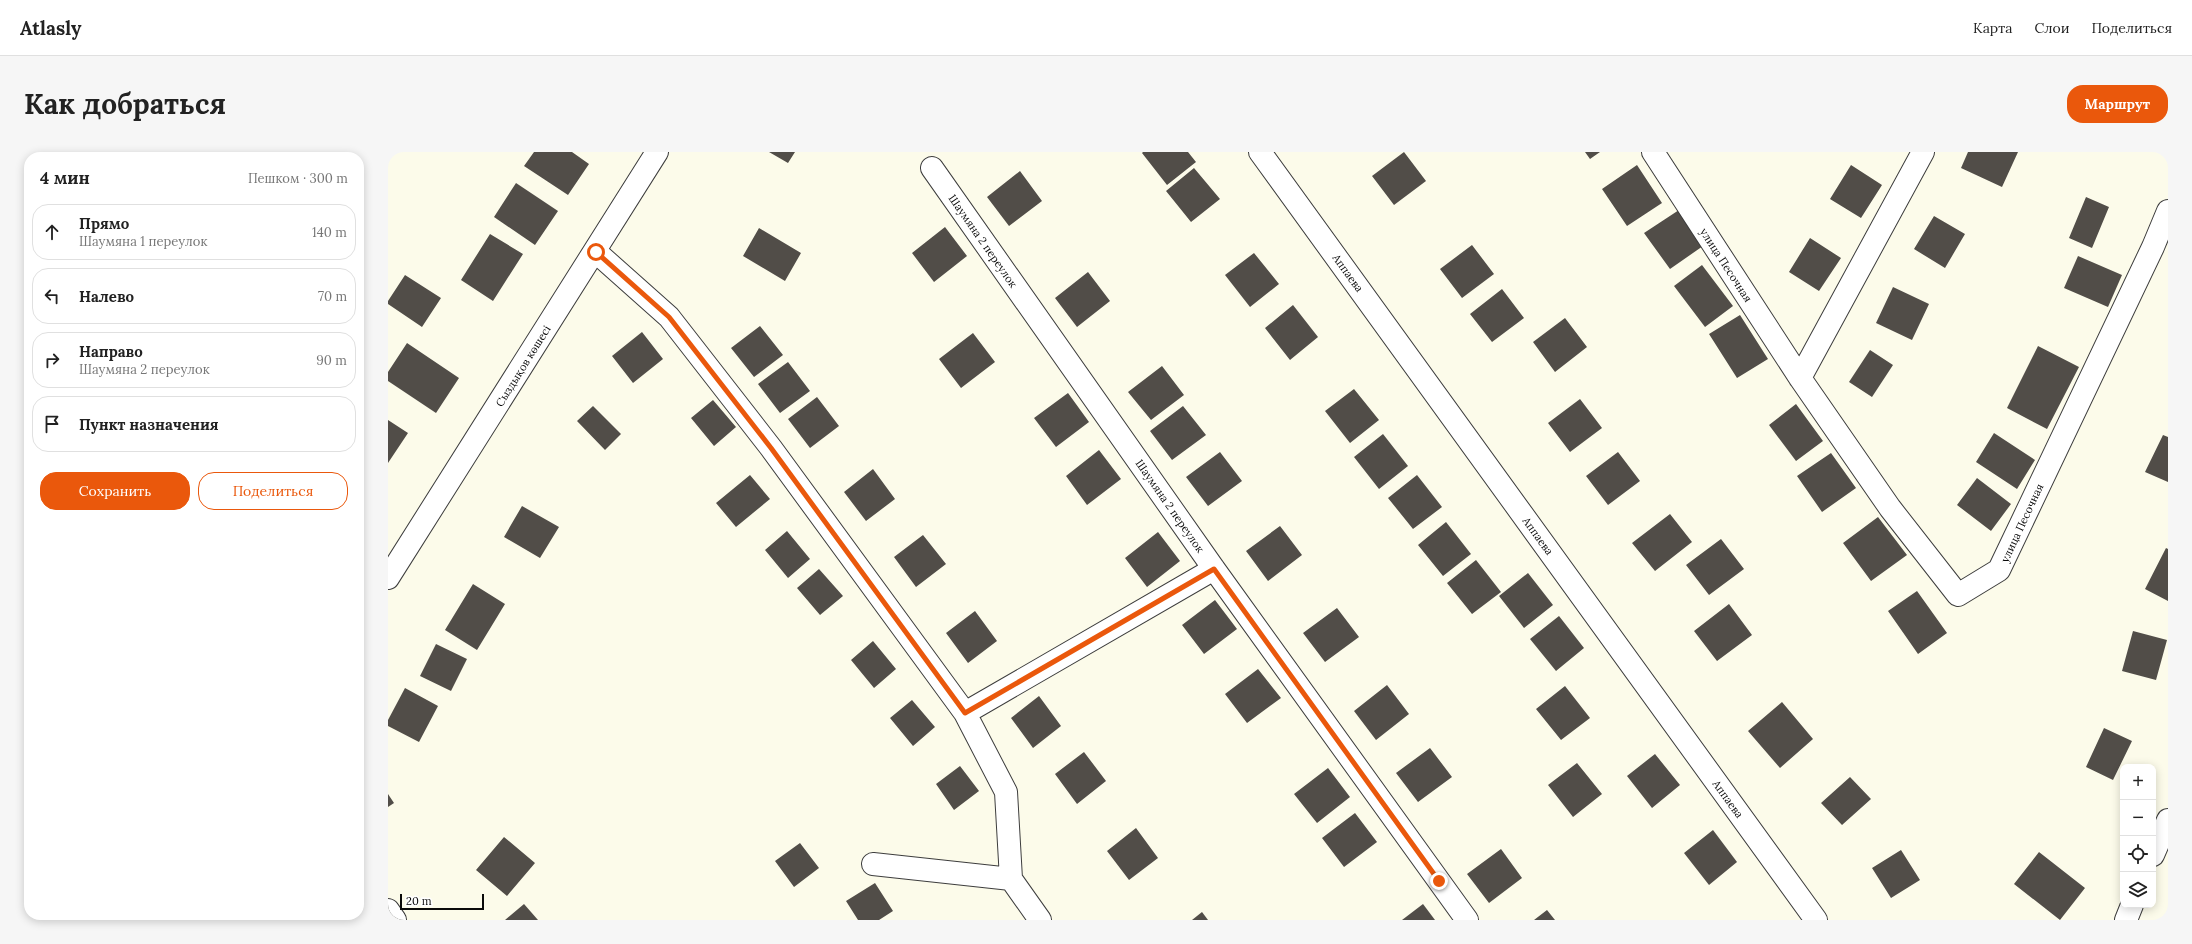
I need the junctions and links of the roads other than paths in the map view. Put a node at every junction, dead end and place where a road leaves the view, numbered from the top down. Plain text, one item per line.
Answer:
1 (657, 152) edge
2 (1260, 152) edge
3 (1653, 152) edge
4 (1923, 152) edge
5 (932, 168) dead end
6 (2168, 211) edge
7 (596, 252) junction
8 (1800, 378) junction
9 (1214, 569) junction
10 (388, 578) edge
11 (965, 713) junction
12 (2168, 820) edge
13 (2156, 848) edge
14 (873, 864) dead end
15 (1011, 879) junction
16 (2131, 908) edge
17 (388, 910) edge
18 (395, 920) edge
19 (1040, 920) edge
20 (1467, 920) edge
21 (1816, 920) edge
22 (2126, 920) edge

1 - 7 street, Сыздықов көшесі
2 - 21 street, Аппаева
3 - 8 street, улица Песочная
4 - 8 street
5 - 9 street, Шаумяна 2 переулок
6 - 8 street, улица Песочная
7 - 10 street, Сыздықов көшесі
7 - 11 street
9 - 11 street
9 - 20 street, Шаумяна 2 переулок
11 - 15 street
12 - 13 street
14 - 15 street
15 - 19 street
16 - 22 street
17 - 18 street

